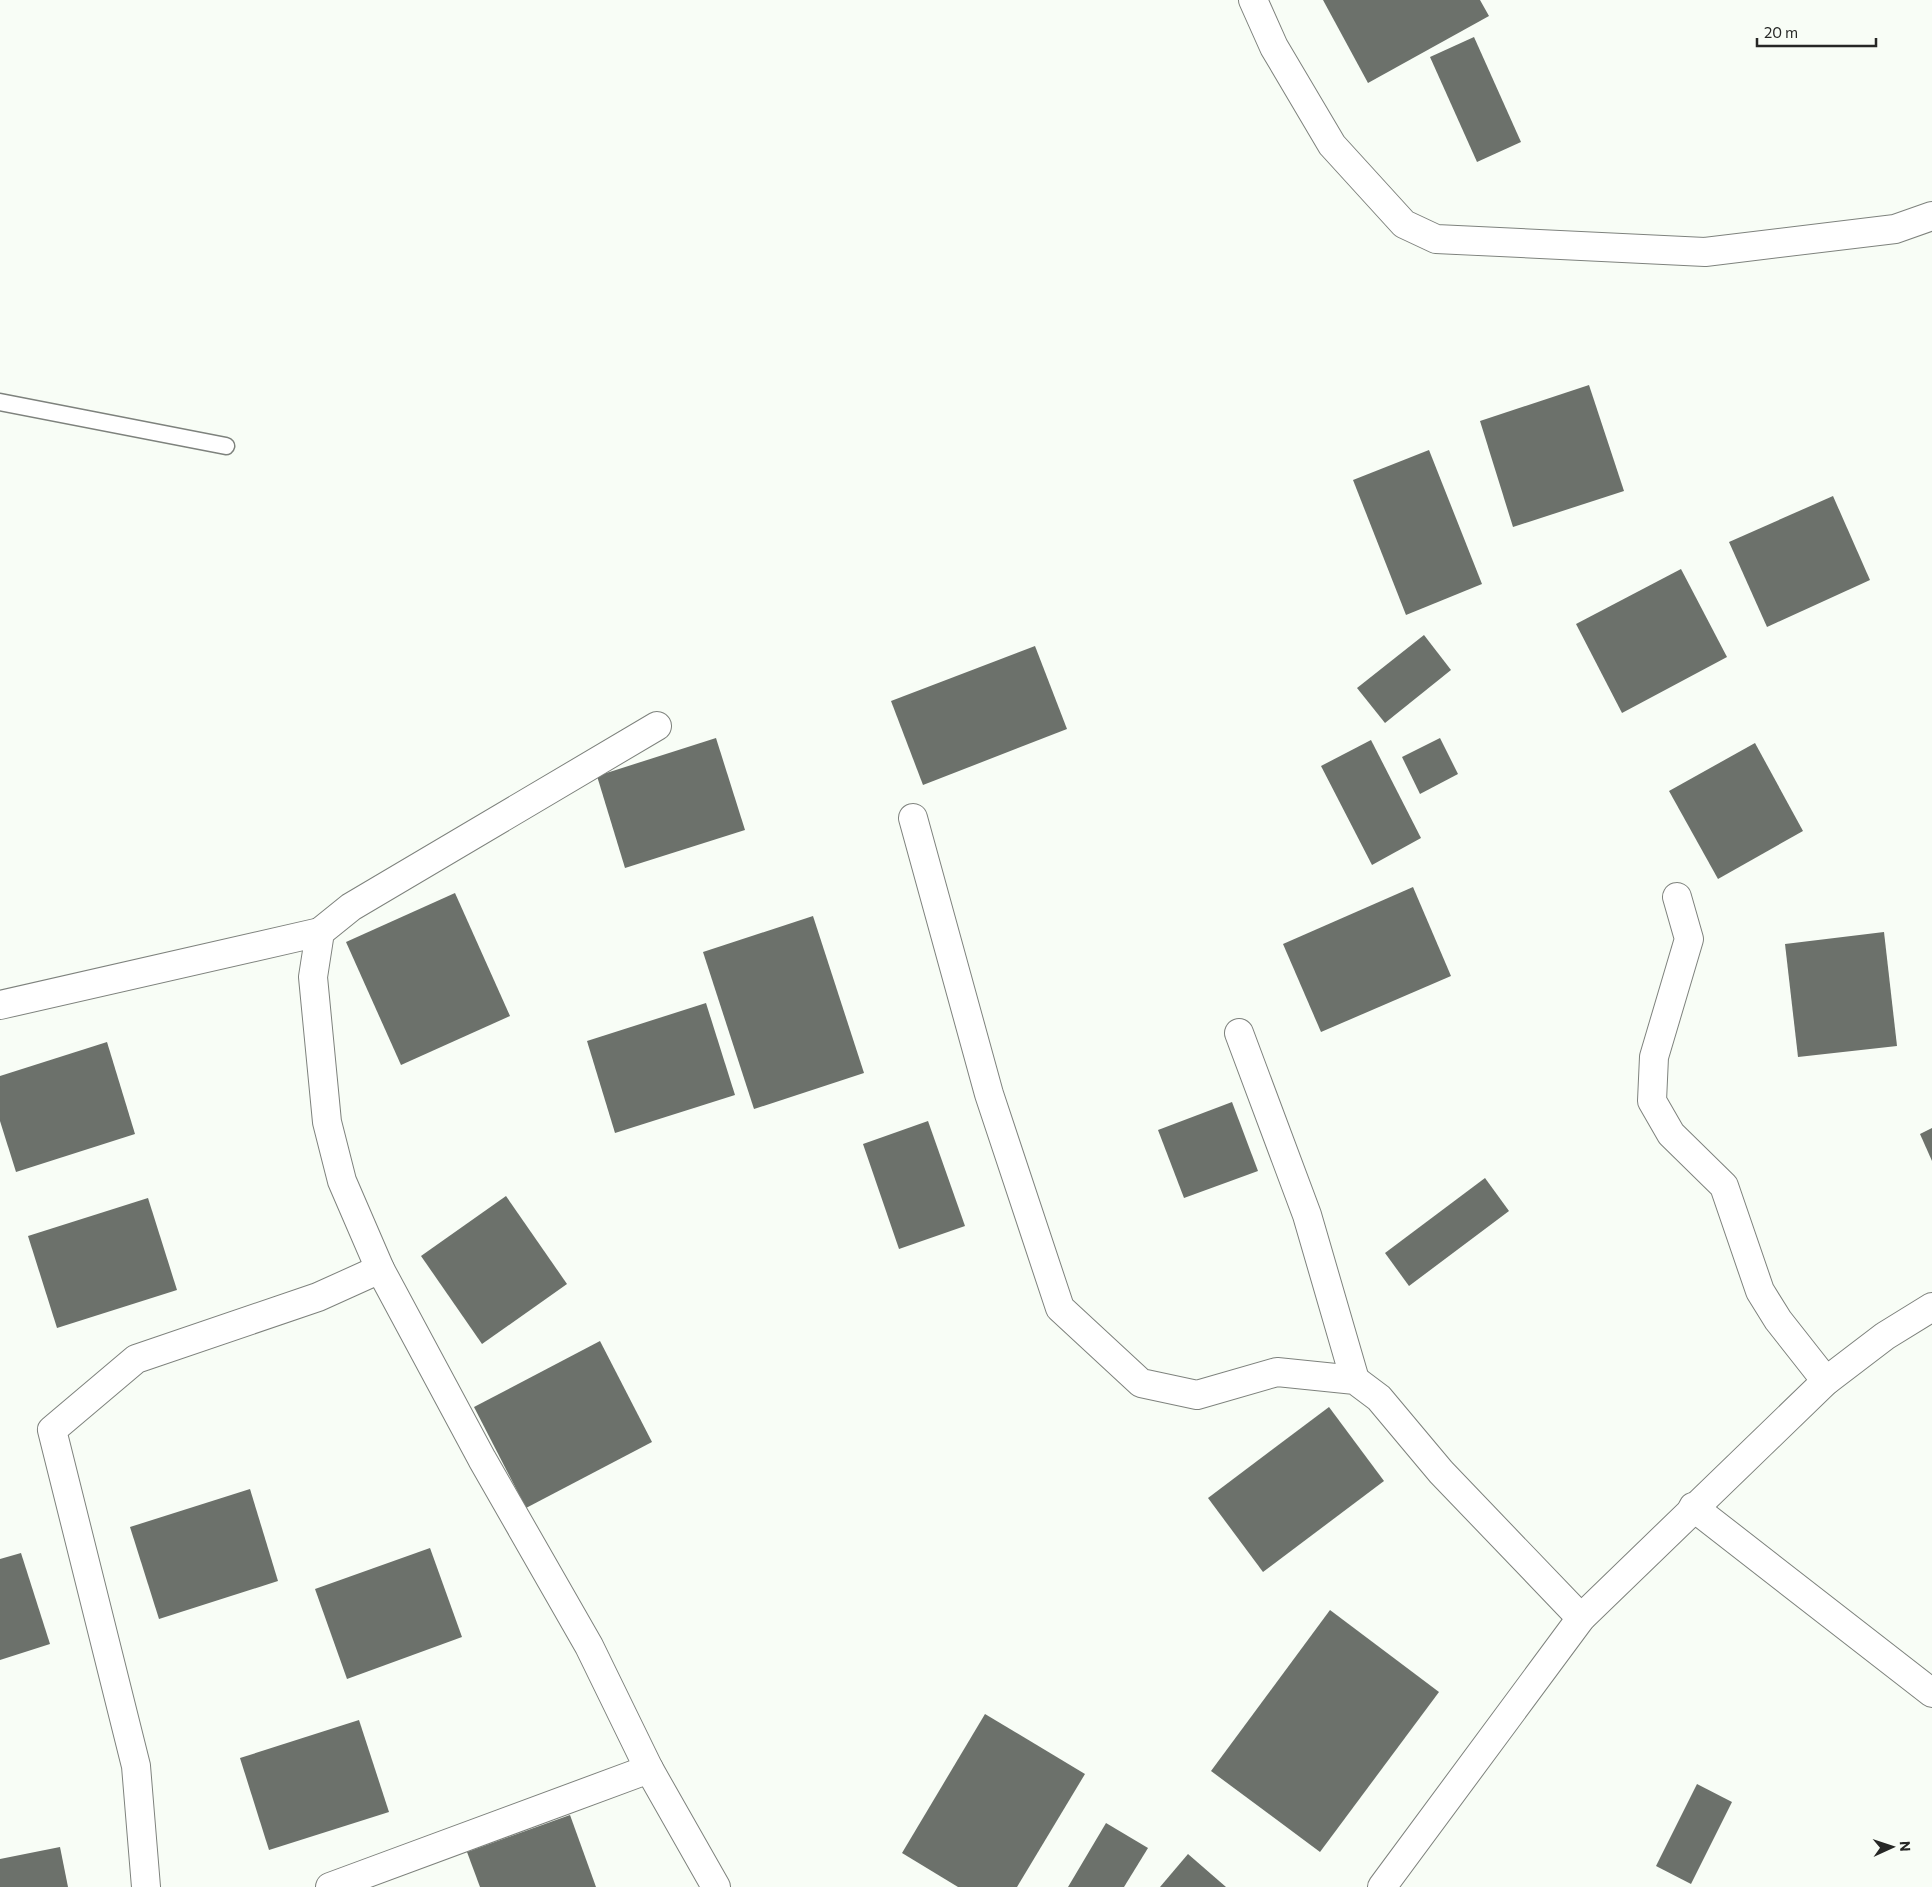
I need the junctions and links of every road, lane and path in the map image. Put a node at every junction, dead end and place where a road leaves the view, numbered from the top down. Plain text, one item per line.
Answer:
1 (1253, 0) edge
2 (1932, 216) edge
3 (0, 402) edge
4 (226, 446) dead end
5 (657, 726) dead end
6 (913, 818) dead end
7 (1677, 897) dead end
8 (320, 932) junction
9 (0, 1005) edge
10 (1239, 1033) dead end
11 (380, 1268) junction
12 (1932, 1307) edge
13 (1355, 1380) junction
14 (1826, 1381) junction
15 (1693, 1507) junction
16 (1581, 1618) junction
17 (1932, 1693) edge
18 (649, 1769) junction
19 (1388, 1885) edge
20 (146, 1887) edge
21 (330, 1887) edge
22 (716, 1887) edge

1 - 2 street
3 - 4 lane
5 - 8 street
6 - 13 street
7 - 14 street
8 - 9 street
8 - 11 street
10 - 13 street
11 - 18 street
11 - 20 street
12 - 14 street
13 - 16 street
14 - 15 street
15 - 16 street
15 - 17 street
16 - 19 street
18 - 21 street
18 - 22 street

